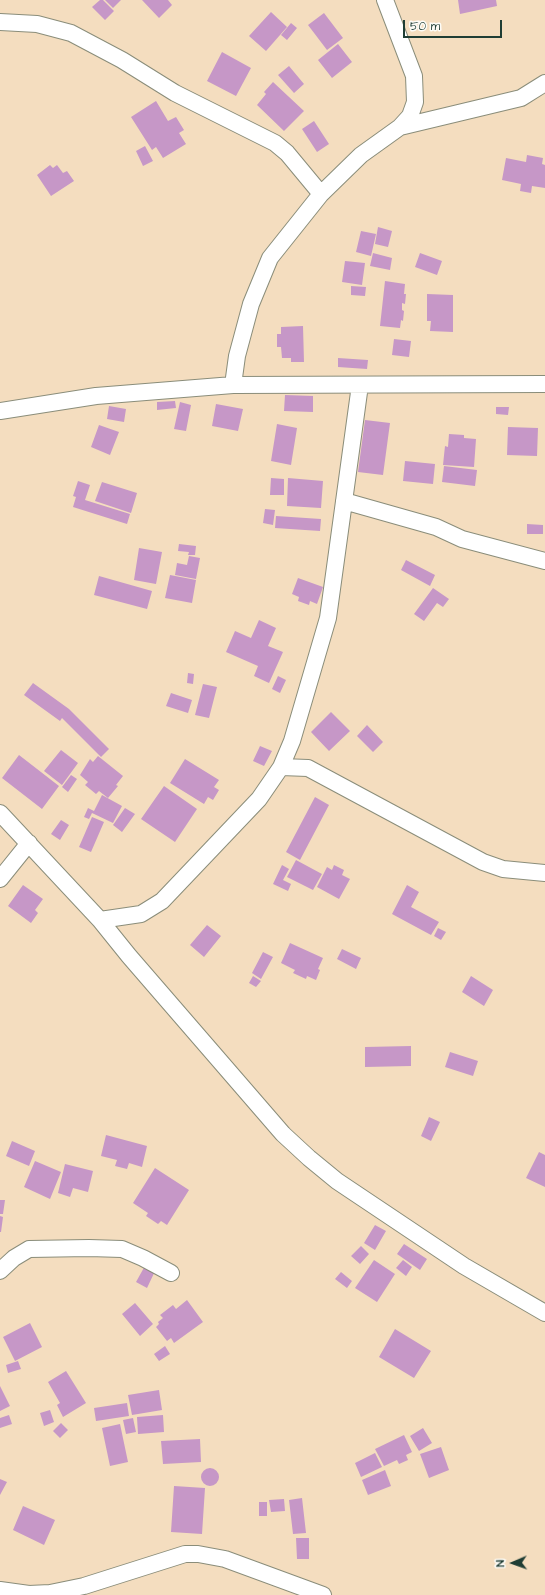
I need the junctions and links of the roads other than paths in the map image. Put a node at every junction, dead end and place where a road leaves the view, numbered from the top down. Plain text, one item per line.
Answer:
1 (385, 0) edge
2 (0, 22) edge
3 (545, 83) edge
4 (400, 127) junction
5 (321, 194) junction
6 (545, 384) edge
7 (232, 385) junction
8 (360, 385) junction
9 (0, 411) edge
10 (344, 501) junction
11 (545, 561) edge
12 (292, 741) junction
13 (281, 767) junction
14 (308, 768) junction
15 (0, 813) edge
16 (29, 843) junction
17 (545, 873) edge
18 (0, 879) edge
19 (100, 920) junction
20 (0, 1271) edge
21 (171, 1273) dead end
22 (545, 1313) edge
23 (0, 1590) edge
24 (323, 1595) edge

1 - 4 street
2 - 5 street
3 - 4 street
4 - 5 street
5 - 7 street
6 - 8 street
7 - 8 street
7 - 9 street
8 - 10 street
10 - 11 street
10 - 12 street
12 - 13 street
12 - 14 street
13 - 14 street
13 - 19 street
14 - 17 street
15 - 16 street
16 - 18 street
16 - 19 street
19 - 22 street
20 - 21 street
23 - 24 street

